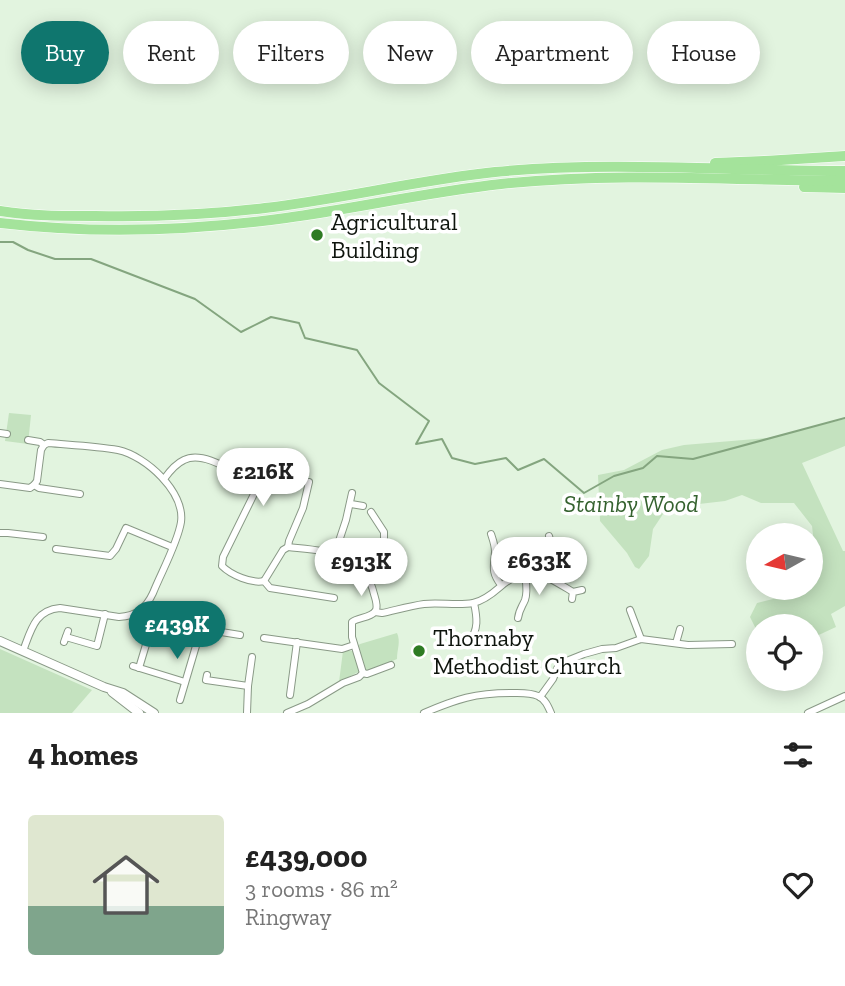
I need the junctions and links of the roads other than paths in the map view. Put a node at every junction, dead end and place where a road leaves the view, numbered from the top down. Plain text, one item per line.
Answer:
1 (845, 156) edge
2 (530, 170) junction
3 (845, 172) edge
4 (580, 179) junction
5 (845, 184) edge
6 (0, 211) edge
7 (0, 223) edge
8 (28, 440) dead end
9 (44, 445) junction
10 (164, 479) junction
11 (0, 484) edge
12 (34, 485) junction
13 (306, 487) dead end
14 (352, 493) dead end
15 (79, 494) dead end
16 (351, 504) junction
17 (363, 506) dead end
18 (372, 512) dead end
19 (130, 518) dead end
20 (126, 528) junction
21 (0, 533) edge
22 (491, 534) dead end
23 (549, 536) dead end
24 (43, 537) dead end
25 (172, 547) junction
26 (288, 547) junction
27 (56, 549) dead end
28 (335, 553) junction
29 (396, 562) dead end
30 (386, 565) junction
31 (526, 574) junction
32 (545, 575) junction
33 (367, 576) junction
34 (264, 581) junction
35 (502, 585) junction
36 (327, 588) dead end
37 (582, 590) dead end
38 (326, 596) junction
39 (334, 597) dead end
40 (474, 603) junction
41 (143, 609) junction
42 (630, 610) dead end
43 (375, 612) junction
44 (106, 614) junction
45 (643, 615) dead end
46 (518, 618) dead end
47 (633, 618) junction
48 (201, 629) junction
49 (680, 629) dead end
50 (723, 634) dead end
51 (240, 635) dead end
52 (66, 637) dead end
53 (148, 638) dead end
54 (264, 638) dead end
55 (641, 639) junction
56 (0, 641) edge
57 (469, 641) dead end
58 (297, 642) junction
59 (677, 643) junction
60 (354, 645) junction
61 (723, 645) junction
62 (732, 645) dead end
63 (23, 651) junction
64 (252, 657) dead end
65 (391, 665) dead end
66 (363, 673) junction
67 (207, 675) dead end
68 (185, 682) junction
69 (248, 686) junction
70 (107, 688) junction
71 (290, 695) dead end
72 (845, 696) edge
73 (540, 697) junction
74 (180, 700) dead end
75 (822, 710) edge
76 (139, 713) edge
77 (154, 713) edge
78 (247, 713) edge
79 (287, 713) edge
80 (424, 713) edge
81 (551, 713) edge
82 (808, 713) edge

1 - 2 highway
2 - 3 highway
2 - 6 highway
4 - 5 highway
4 - 5 highway
4 - 7 highway
8 - 9 street
9 - 10 street
9 - 12 street
10 - 25 street
10 - 34 street
11 - 12 street
12 - 15 street
13 - 26 street
14 - 16 street
16 - 17 street
16 - 28 street
18 - 30 street
19 - 20 street
20 - 25 street
20 - 27 street
21 - 24 street
22 - 35 street
23 - 32 street
25 - 41 street
26 - 28 street
26 - 34 street
28 - 33 street
29 - 30 street
30 - 33 street
31 - 32 street
31 - 35 street
31 - 46 street
32 - 37 street
33 - 43 street
34 - 38 street
35 - 40 street
36 - 38 street
38 - 39 street
40 - 43 street
40 - 57 street
41 - 44 street
41 - 48 street
42 - 47 street
43 - 60 street
44 - 52 street
44 - 63 street
45 - 47 street
47 - 55 street
48 - 51 street
48 - 68 street
49 - 59 street
50 - 61 street
53 - 68 street
54 - 58 street
55 - 59 street
55 - 73 street
56 - 63 street
58 - 60 street
58 - 71 street
59 - 61 street
60 - 66 street
61 - 62 street
63 - 70 street
64 - 69 street
65 - 66 street
66 - 79 street
67 - 69 street
68 - 74 street
69 - 78 street
70 - 76 street
70 - 77 street
72 - 75 street
73 - 80 street
73 - 81 street
75 - 82 street

